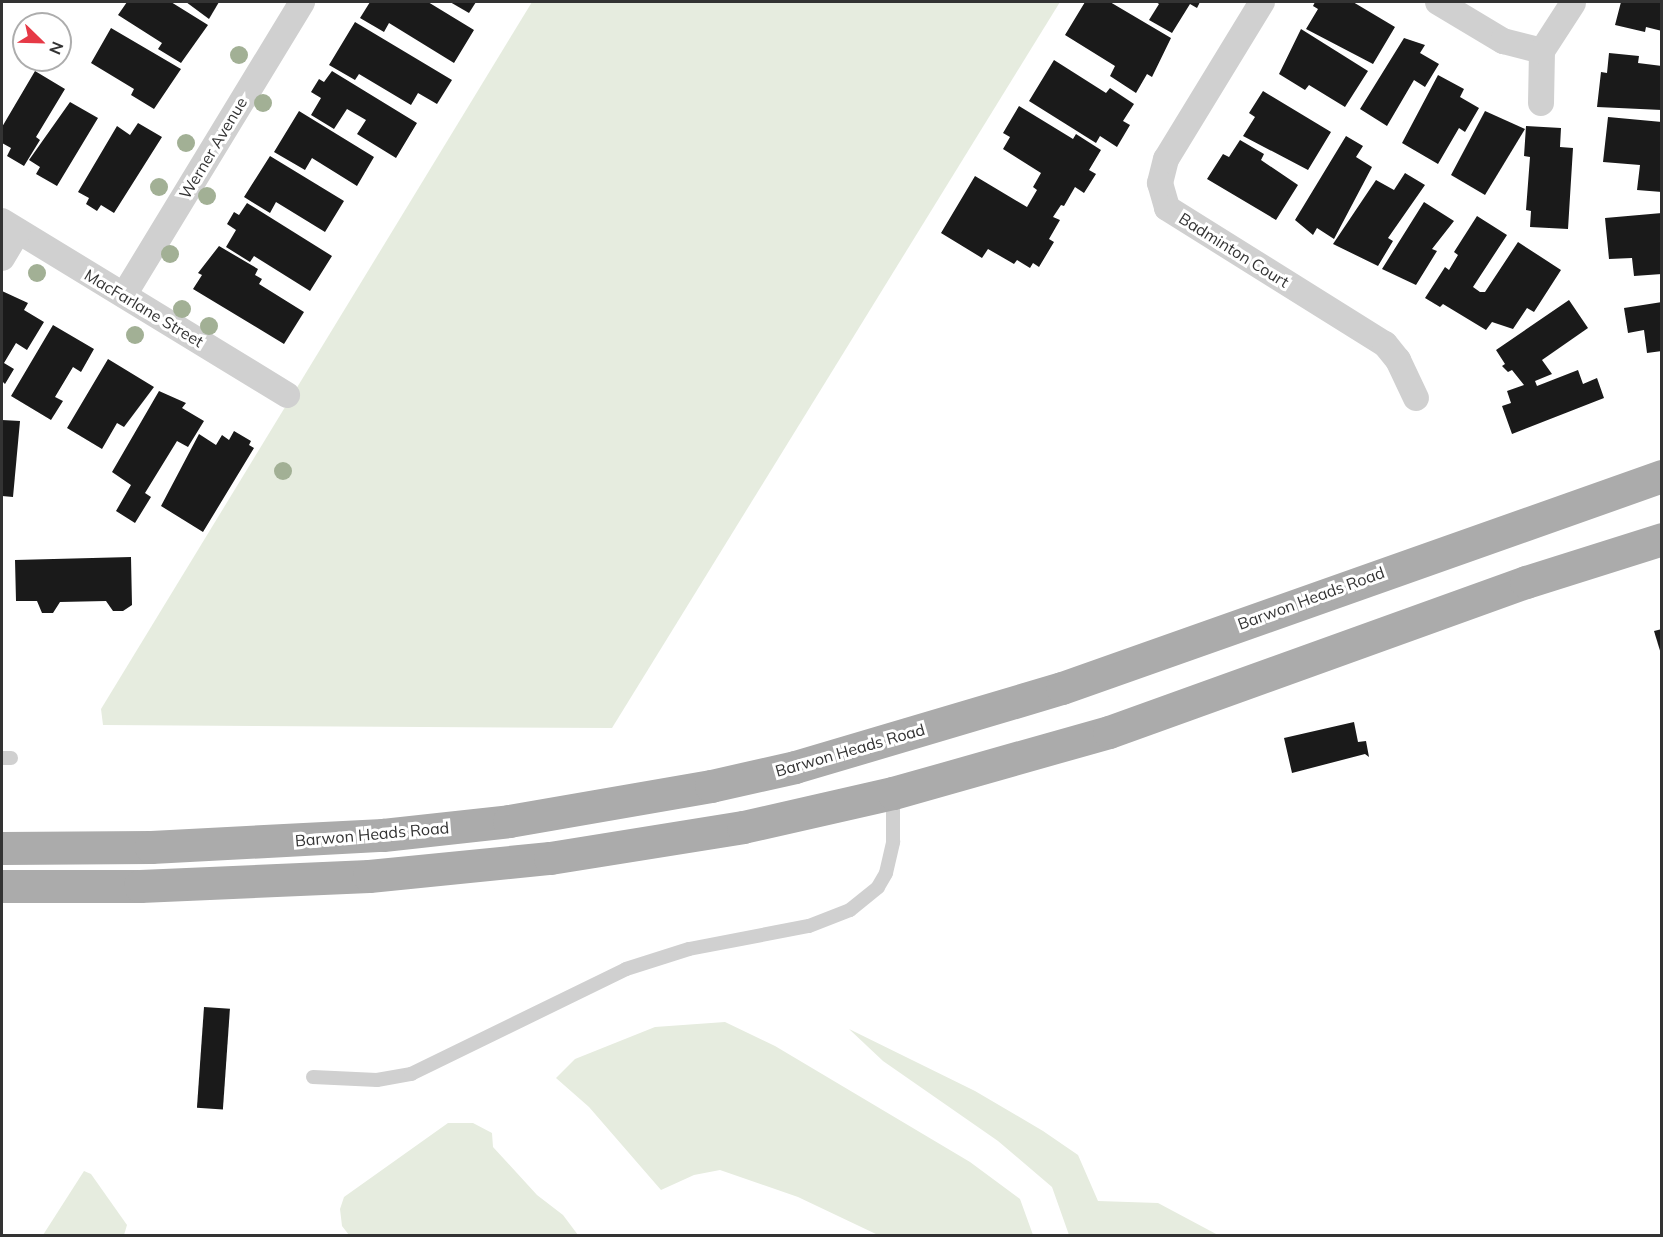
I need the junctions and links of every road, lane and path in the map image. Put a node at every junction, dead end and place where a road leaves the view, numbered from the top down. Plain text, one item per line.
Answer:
1 (302, 2) edge
2 (1262, 2) edge
3 (1438, 2) edge
4 (1573, 3) dead end
5 (1542, 51) junction
6 (1541, 103) dead end
7 (10, 226) edge
8 (2, 258) edge
9 (124, 295) junction
10 (287, 395) dead end
11 (1416, 398) dead end
12 (1662, 476) edge
13 (1662, 539) edge
14 (893, 793) junction
15 (2, 848) edge
16 (2, 886) edge
17 (313, 1077) dead end

1 - 9 street, Werner Avenue
2 - 11 street, Badminton Court
3 - 5 street
4 - 5 street
5 - 6 street
7 - 8 street
7 - 9 street, MacFarlane Street
9 - 10 street, MacFarlane Street
12 - 15 main road, Barwon Heads Road
13 - 14 main road
14 - 16 main road
14 - 17 lane

